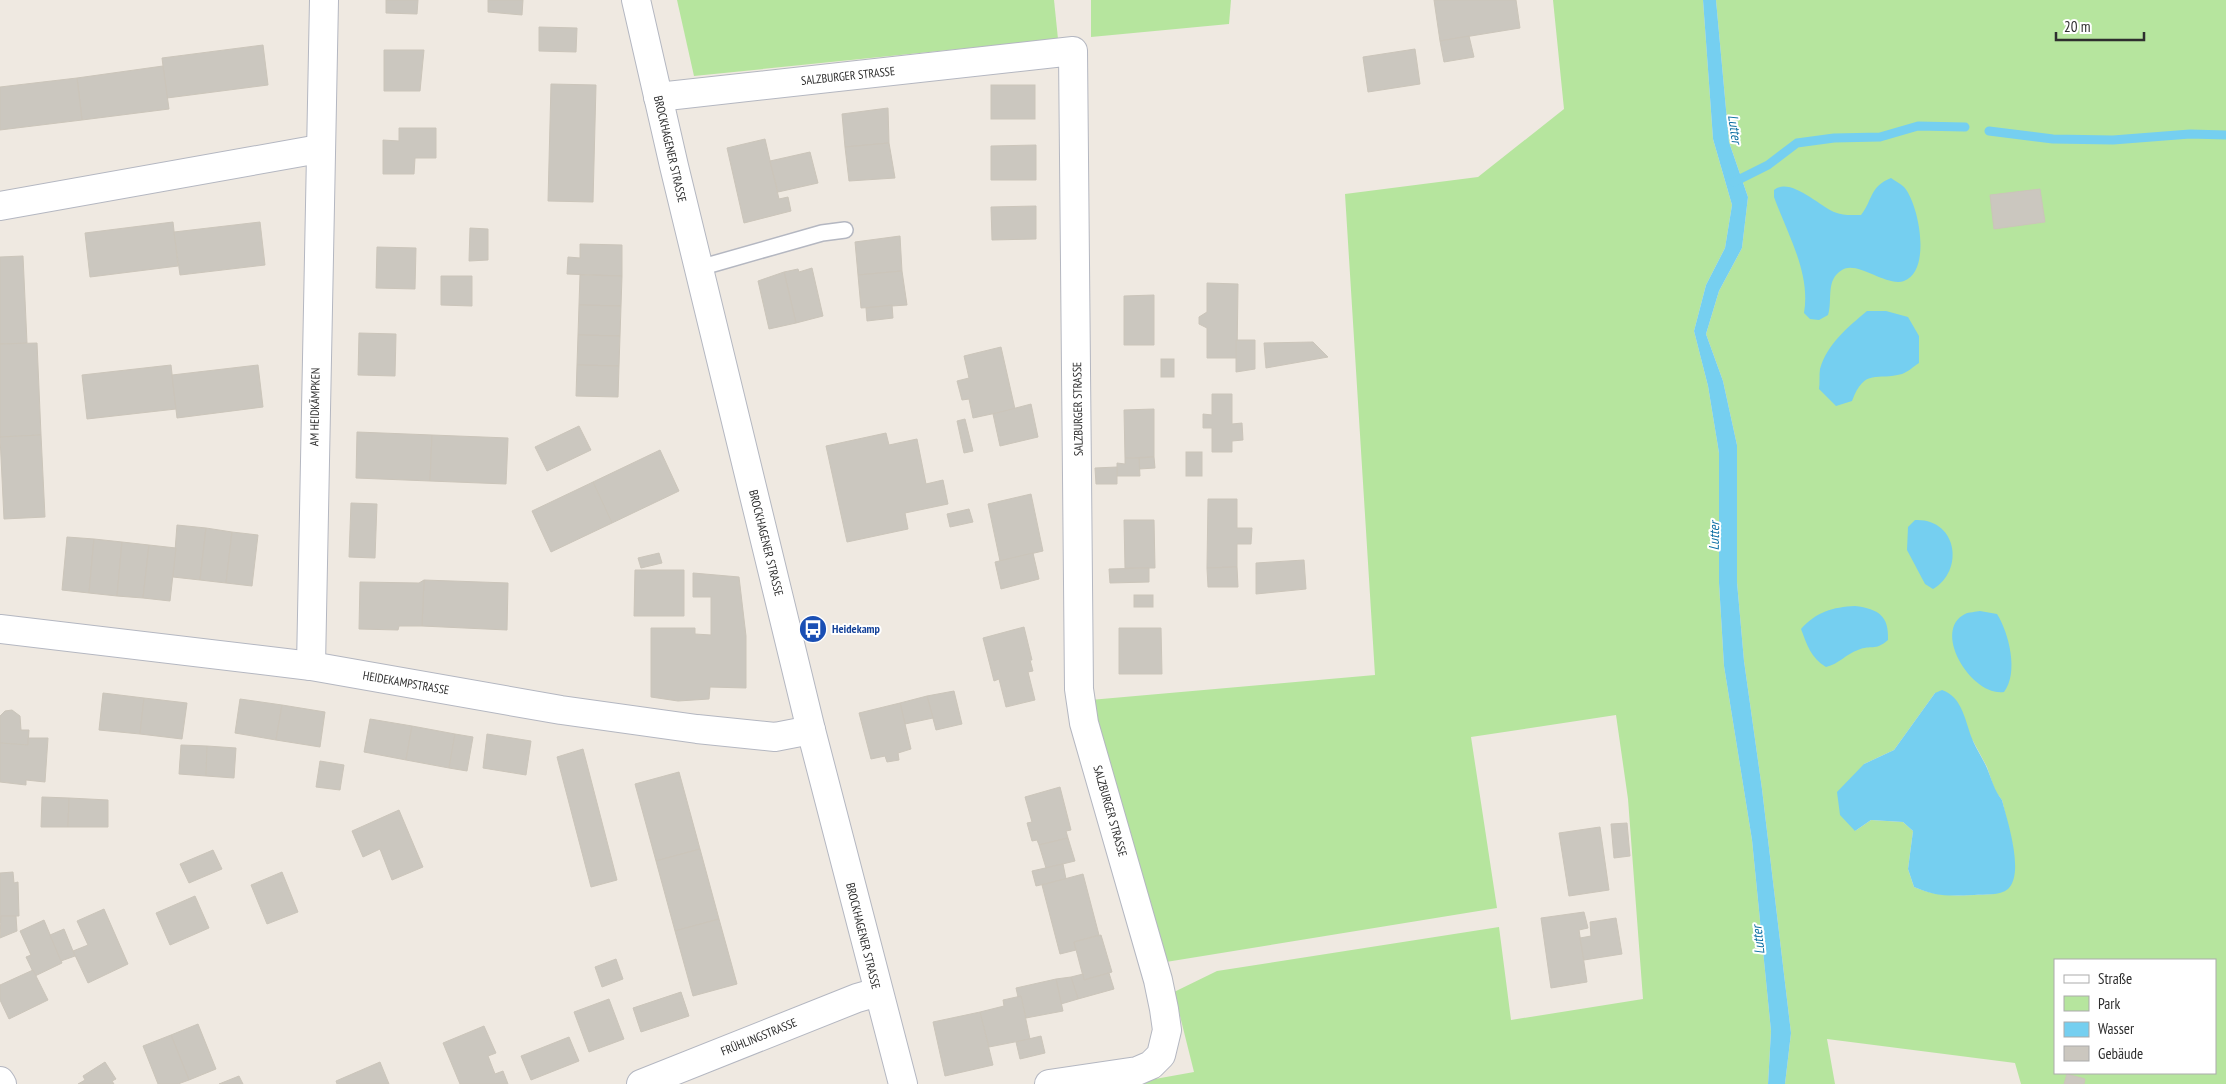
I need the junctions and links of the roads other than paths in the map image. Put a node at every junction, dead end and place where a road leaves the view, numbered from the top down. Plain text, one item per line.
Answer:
1 (324, 0) edge
2 (636, 0) edge
3 (658, 97) junction
4 (320, 149) junction
5 (0, 206) edge
6 (845, 230) dead end
7 (699, 268) junction
8 (0, 629) edge
9 (311, 666) junction
10 (812, 730) junction
11 (878, 992) junction
12 (641, 1084) edge
13 (903, 1084) edge
14 (1049, 1084) edge

1 - 4 street, AM HEIDKÄMPKEN
2 - 3 street, BROCKHAGENER STRASSE
3 - 7 street, BROCKHAGENER STRASSE
3 - 14 street, SALZBURGER STRASSE
4 - 5 street
4 - 9 street, AM HEIDKÄMPKEN
6 - 7 lane
7 - 10 street, BROCKHAGENER STRASSE
8 - 9 street, HEIDEKAMPSTRASSE
9 - 10 street, HEIDEKAMPSTRASSE
10 - 11 street, BROCKHAGENER STRASSE
11 - 12 street, FRÜHLINGSTRASSE
11 - 13 street, BROCKHAGENER STRASSE

